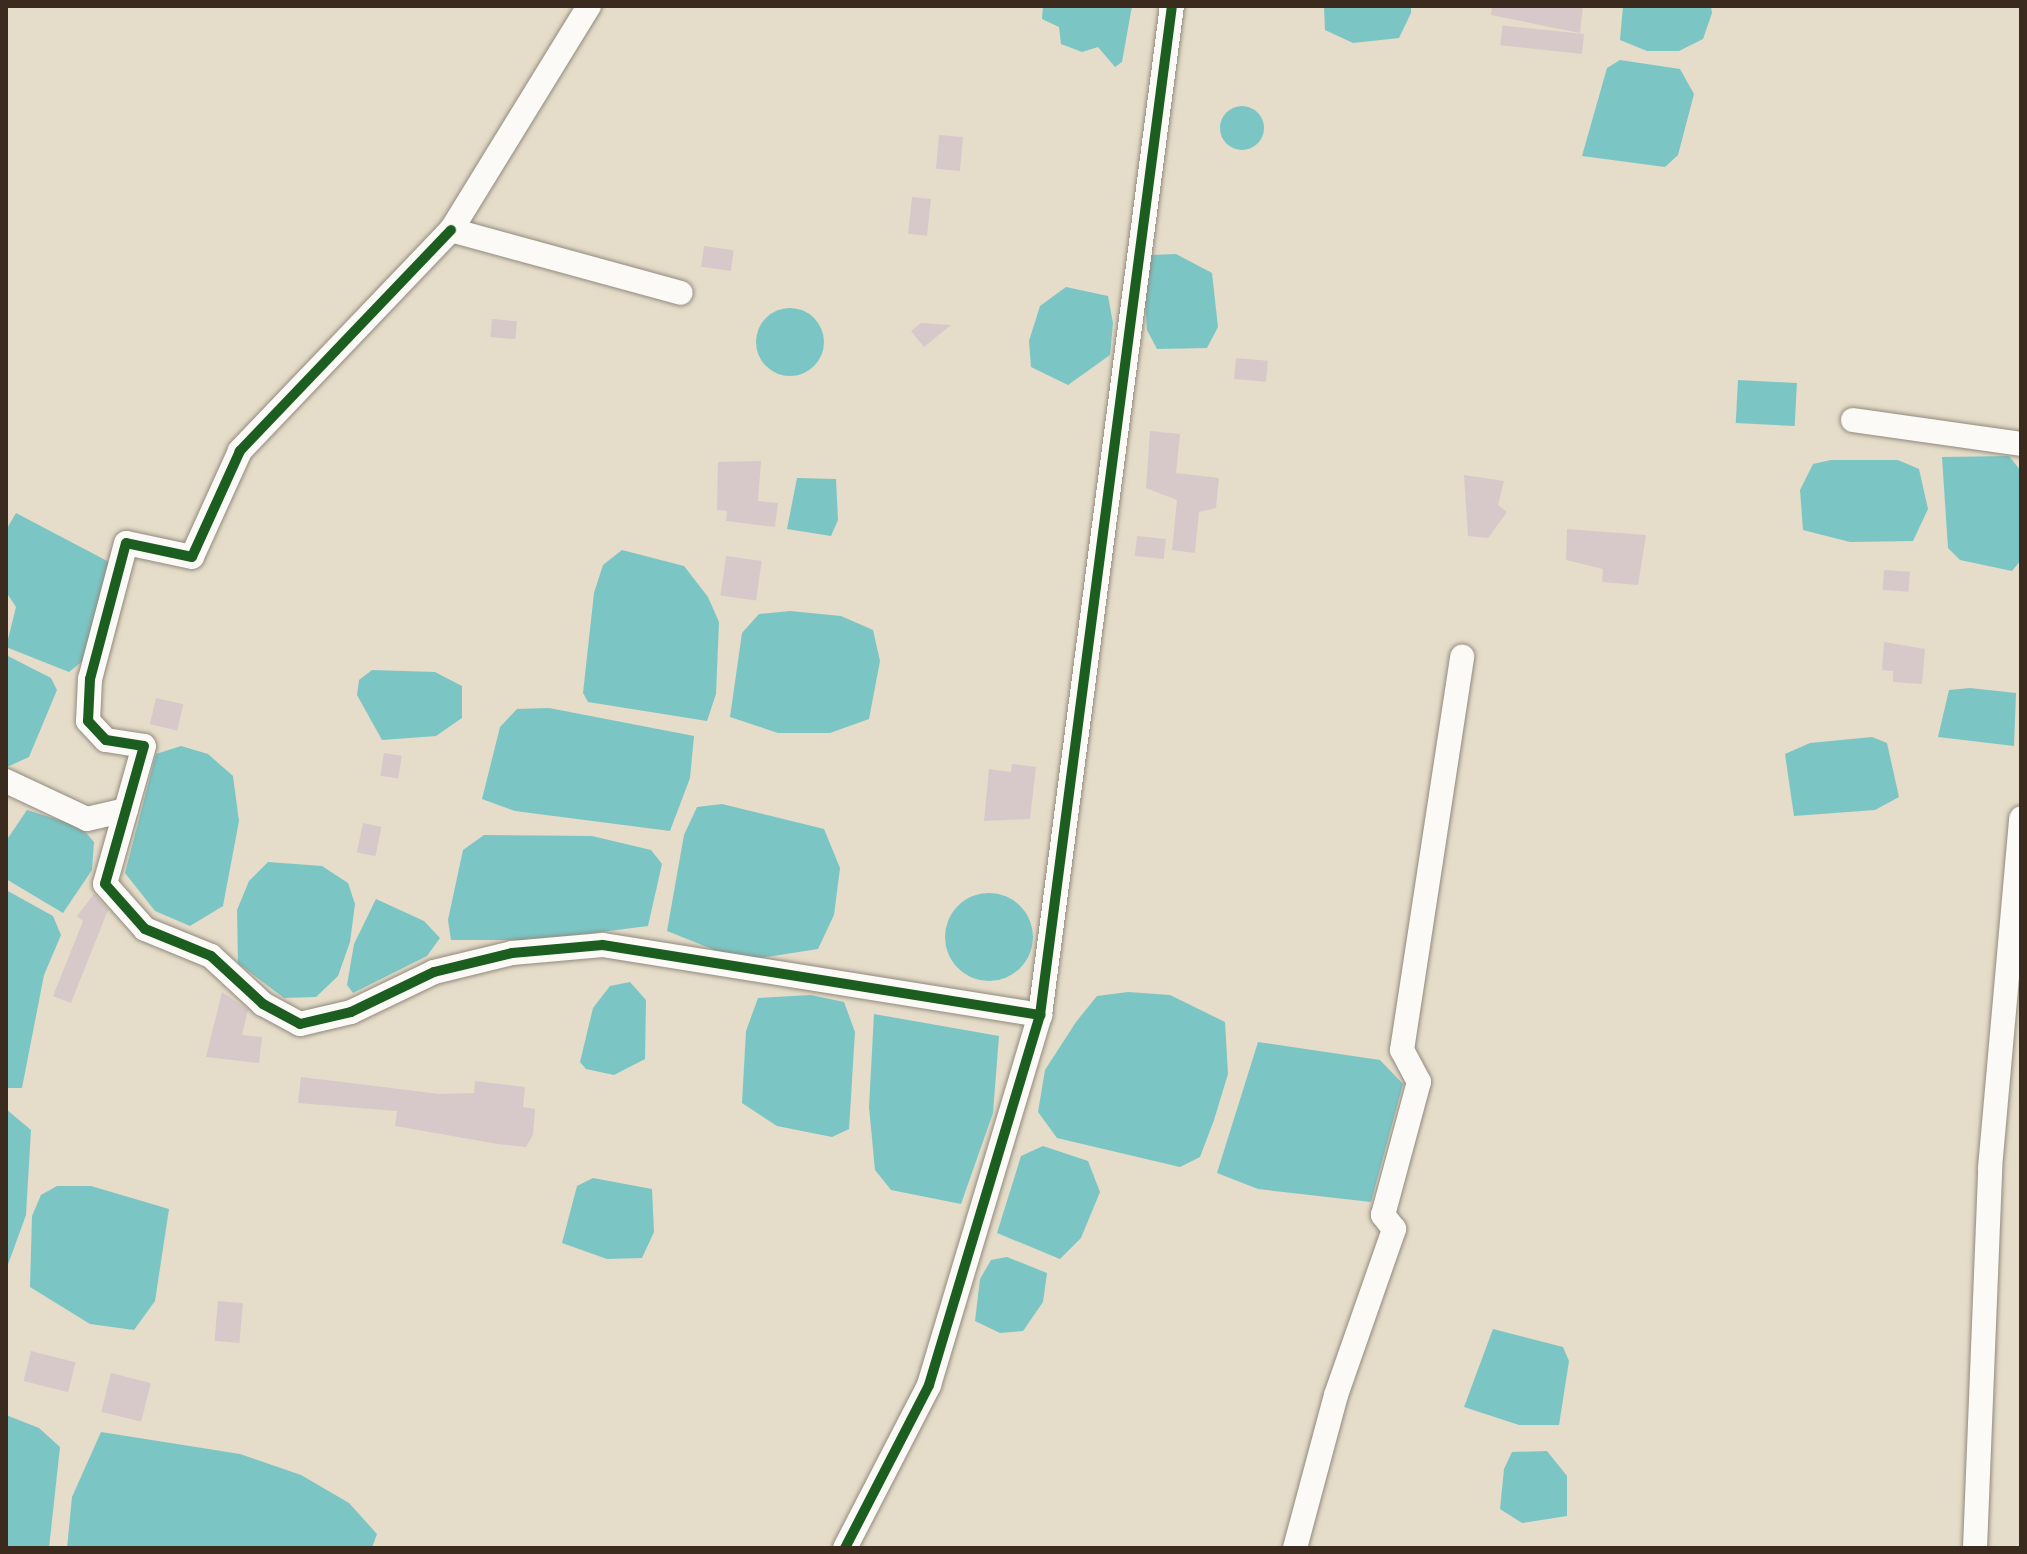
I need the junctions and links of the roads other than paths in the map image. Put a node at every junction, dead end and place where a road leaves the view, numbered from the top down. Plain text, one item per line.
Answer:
1 (589, 6) edge
2 (1172, 6) edge
3 (451, 230) junction
4 (681, 293) dead end
5 (1853, 420) dead end
6 (2021, 444) edge
7 (1462, 657) dead end
8 (6, 781) edge
9 (126, 810) junction
10 (2021, 818) edge
11 (1040, 1015) junction
12 (845, 1548) edge
13 (1295, 1548) edge
14 (1975, 1548) edge

1 - 3 street
2 - 11 street
3 - 4 street
3 - 9 street
5 - 6 street
7 - 13 street
8 - 9 street
9 - 11 street
10 - 14 street
11 - 12 street

